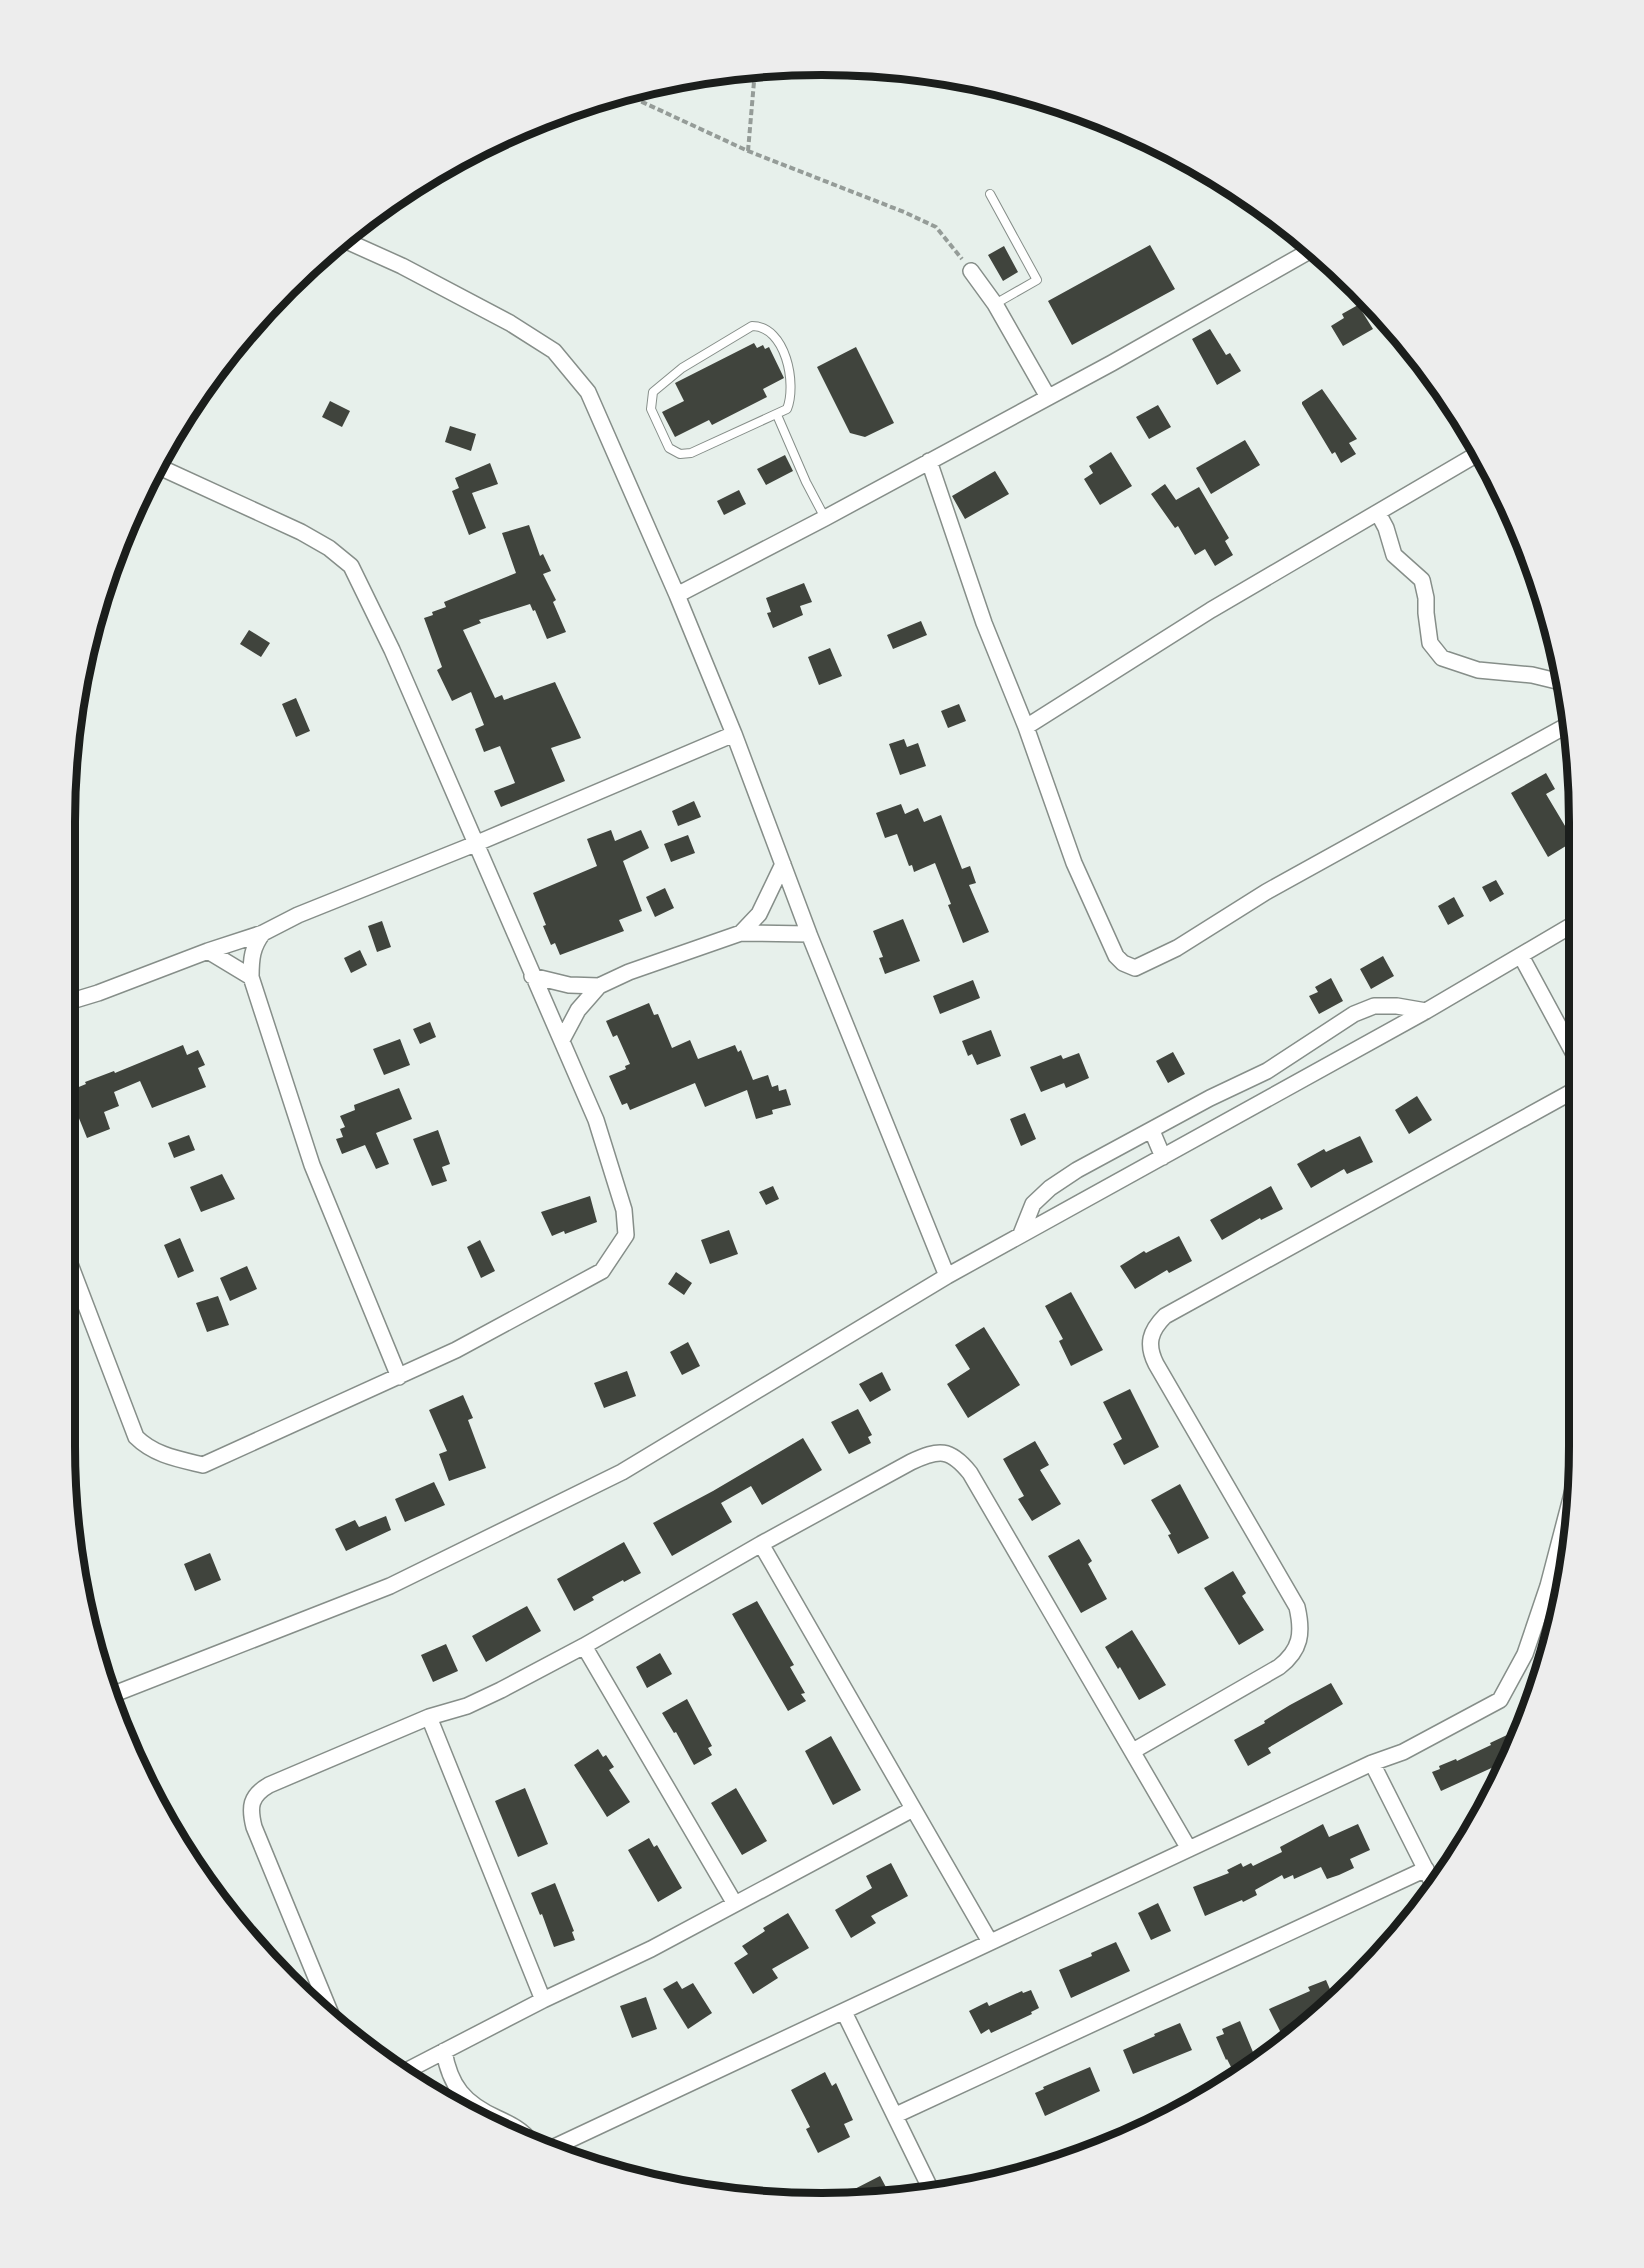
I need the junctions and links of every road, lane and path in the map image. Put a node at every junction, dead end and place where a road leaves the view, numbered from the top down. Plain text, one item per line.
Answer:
1 (754, 79) edge
2 (635, 99) edge
3 (748, 151) junction
4 (990, 194) dead end
5 (350, 243) edge
6 (1306, 253) edge
7 (971, 272) joint
8 (995, 304) junction
9 (1048, 397) junction
10 (777, 415) junction
11 (1473, 456) edge
12 (929, 461) junction
13 (164, 469) edge
14 (1378, 513) junction
15 (825, 518) junction
16 (677, 595) junction
17 (1556, 681) edge
18 (1026, 727) junction
19 (1563, 727) edge
20 (734, 734) junction
21 (475, 844) junction
22 (783, 864) junction
23 (1569, 927) edge
24 (263, 933) junction
25 (741, 933) junction
26 (809, 934) junction
27 (208, 951) junction
28 (1521, 956) junction
29 (532, 975) junction
30 (251, 977) junction
31 (599, 986) junction
32 (75, 1000) edge
33 (1426, 1011) junction
34 (562, 1040) junction
35 (1569, 1045) edge
36 (1569, 1093) edge
37 (1152, 1131) junction
38 (1163, 1157) junction
39 (1021, 1234) junction
40 (947, 1276) junction
41 (75, 1279) edge
42 (399, 1377) junction
43 (761, 1544) junction
44 (1559, 1566) edge
45 (1555, 1588) edge
46 (584, 1646) junction
47 (117, 1693) edge
48 (429, 1717) junction
49 (1133, 1751) junction
50 (1372, 1763) junction
51 (913, 1809) junction
52 (1189, 1849) junction
53 (1426, 1869) junction
54 (1431, 1879) edge
55 (735, 1904) junction
56 (990, 1942) junction
57 (543, 2000) junction
58 (328, 2007) edge
59 (844, 2012) junction
60 (444, 2051) junction
61 (410, 2069) edge
62 (483, 2111) edge
63 (896, 2115) junction
64 (559, 2145) edge
65 (929, 2185) edge

1 - 3 path
2 - 3 path
3 - 7 path
4 - 8 lane
5 - 16 street
6 - 9 street
7 - 8 street
8 - 9 street
9 - 12 street
10 - 10 lane
10 - 15 lane
11 - 14 street
12 - 15 street
12 - 18 street
13 - 21 street
14 - 17 street
14 - 18 street
15 - 16 street
16 - 20 street
18 - 19 street
20 - 21 street
20 - 22 street
21 - 24 street
21 - 29 street
22 - 25 street
22 - 26 street
23 - 28 street
24 - 27 street
24 - 30 street
25 - 26 street
25 - 31 street
26 - 40 street
27 - 30 street
27 - 32 street
28 - 33 street
28 - 35 street
29 - 31 street
29 - 34 street
30 - 42 street
31 - 34 street
33 - 37 street
33 - 38 street
34 - 42 street
36 - 49 street
37 - 38 street
37 - 39 street
38 - 39 street
39 - 40 street
40 - 47 street
41 - 42 street
43 - 46 street
43 - 49 street
43 - 51 street
44 - 45 street
45 - 50 street
46 - 48 street
46 - 55 street
48 - 57 street
48 - 58 street
49 - 52 street
50 - 52 street
50 - 53 street
51 - 55 street
51 - 56 street
52 - 56 street
53 - 54 street
53 - 63 street
55 - 57 street
56 - 59 street
57 - 60 street
59 - 63 street
59 - 64 street
60 - 61 street
60 - 62 street
63 - 65 street

